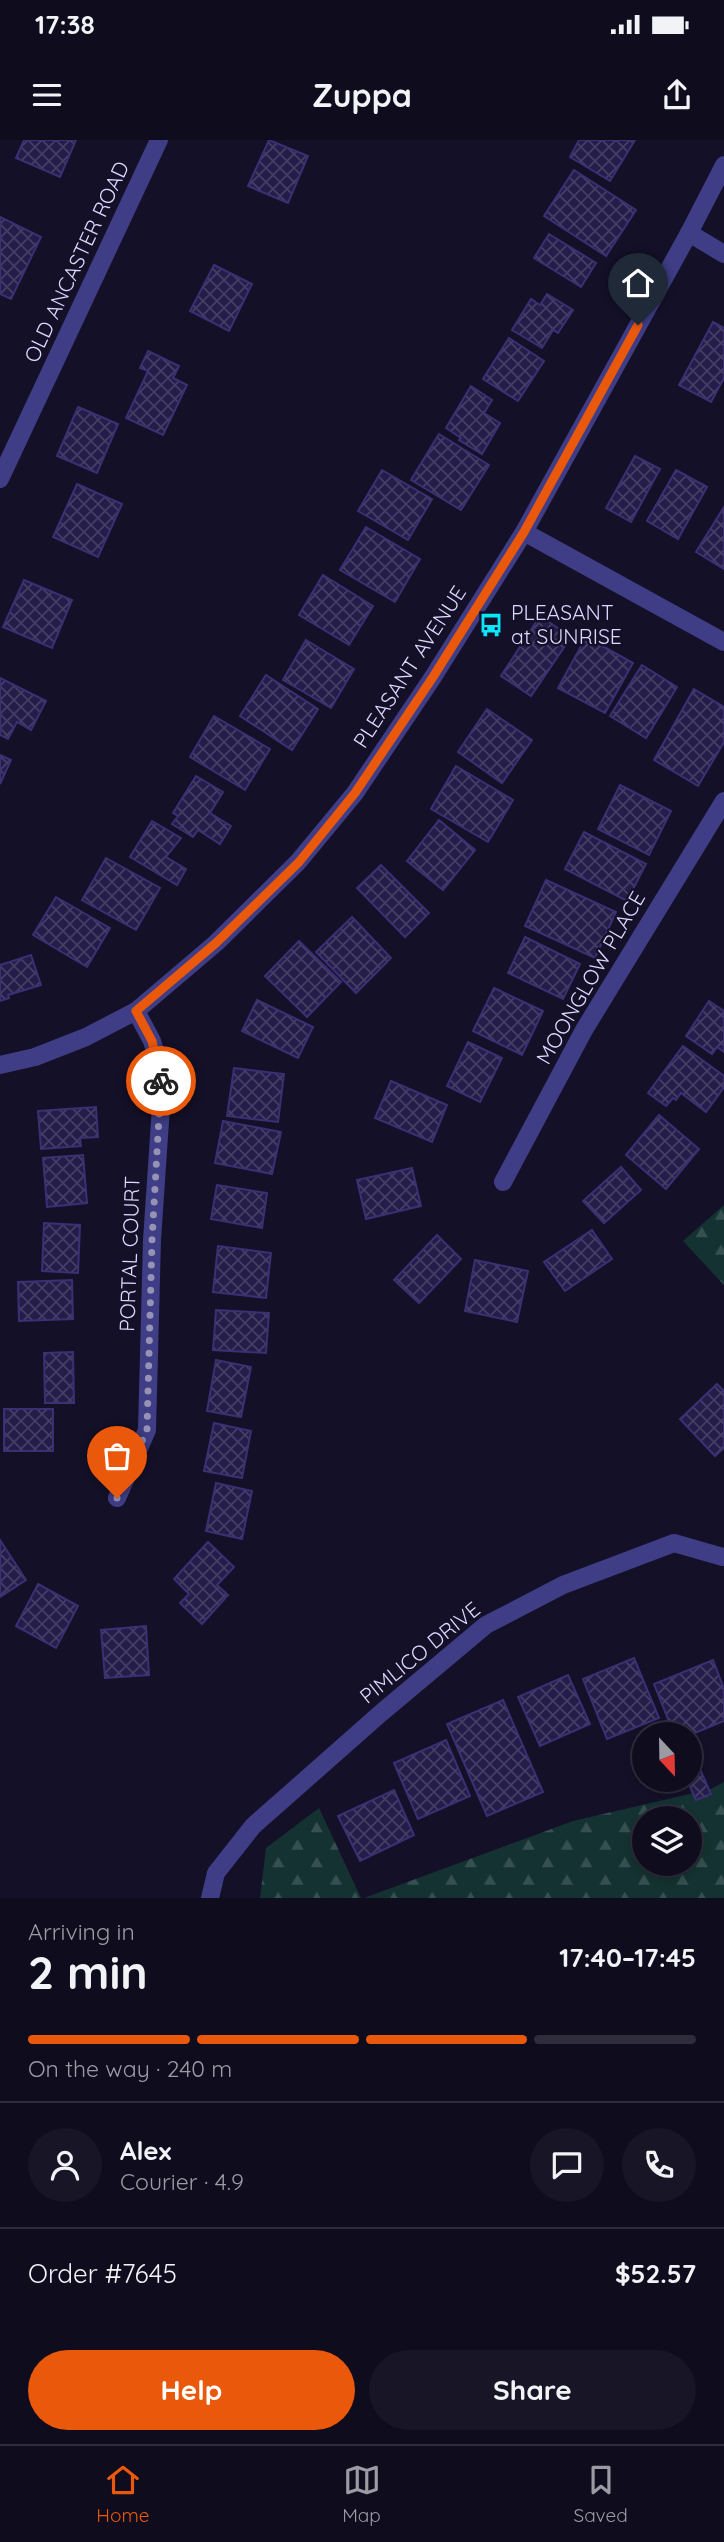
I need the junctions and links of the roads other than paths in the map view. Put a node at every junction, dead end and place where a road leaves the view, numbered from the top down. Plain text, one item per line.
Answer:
1 (159, 140) edge
2 (724, 165) edge
3 (689, 233) junction
4 (724, 254) edge
5 (0, 479) edge
6 (524, 532) junction
7 (724, 642) edge
8 (724, 801) edge
9 (136, 1011) junction
10 (0, 1065) edge
11 (503, 1182) dead end
12 (117, 1498) dead end
13 (723, 1557) edge
14 (210, 1898) edge

1 - 5 street, OLD ANCASTER ROAD
2 - 3 street, PLEASANT AVENUE
3 - 4 street
3 - 6 street, PLEASANT AVENUE
6 - 7 street
6 - 9 street, PLEASANT AVENUE
8 - 11 street, MOONGLOW PLACE
9 - 10 street, PLEASANT AVENUE
9 - 12 street, PORTAL COURT
13 - 14 street, PIMLICO DRIVE

